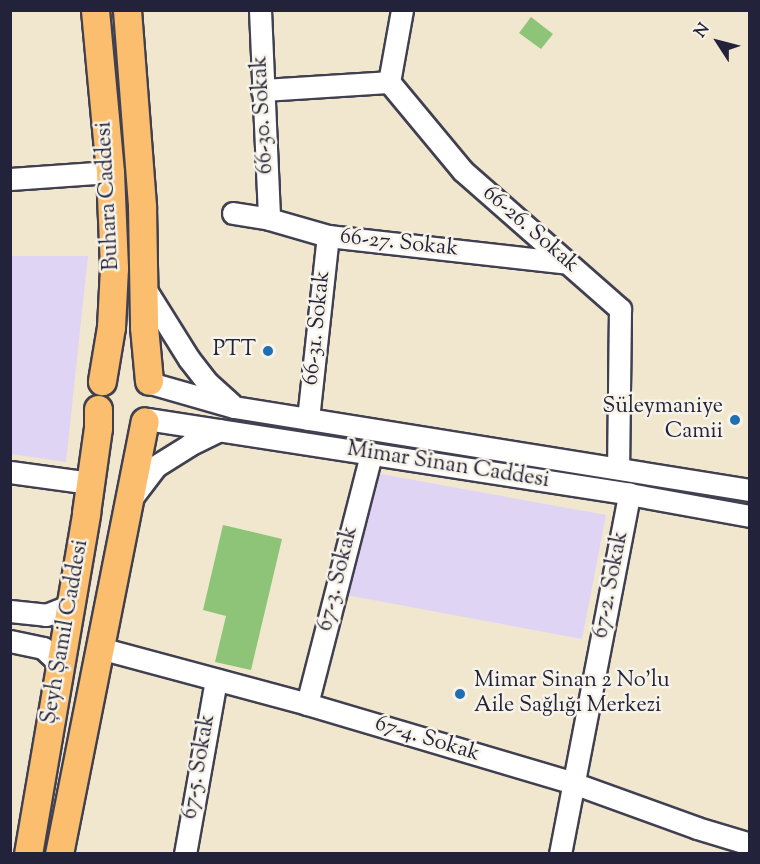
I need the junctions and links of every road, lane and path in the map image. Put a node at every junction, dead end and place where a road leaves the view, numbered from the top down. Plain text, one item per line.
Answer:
1 (95, 10) edge
2 (127, 10) edge
3 (260, 10) edge
4 (402, 10) edge
5 (389, 82) junction
6 (262, 90) junction
7 (110, 172) junction
8 (10, 179) edge
9 (233, 213) dead end
10 (269, 219) junction
11 (328, 236) junction
12 (567, 263) junction
13 (144, 287) junction
14 (102, 381) junction
15 (149, 382) junction
16 (234, 407) junction
17 (98, 409) junction
18 (308, 419) junction
19 (146, 420) junction
20 (220, 430) junction
21 (371, 454) junction
22 (618, 467) junction
23 (10, 472) edge
24 (90, 483) junction
25 (750, 490) edge
26 (629, 494) junction
27 (129, 502) junction
28 (750, 516) edge
29 (71, 605) junction
30 (10, 611) edge
31 (10, 641) edge
32 (100, 648) junction
33 (61, 664) junction
34 (216, 680) junction
35 (307, 704) junction
36 (573, 783) junction
37 (750, 837) edge
38 (749, 844) edge
39 (189, 852) edge
40 (28, 854) edge
41 (59, 854) edge
42 (560, 854) edge
43 (747, 854) edge

1 - 7 main road, Buhara Caddesi
2 - 13 main road, Buhara Caddesi
3 - 6 street, 66-30. Sokak
4 - 5 street
5 - 6 street
5 - 12 street, 66-26. Sokak
6 - 10 street, 66-30. Sokak
7 - 8 street
7 - 14 main road, Buhara Caddesi
9 - 10 street, 66-27. Sokak
10 - 11 street, 66-27. Sokak
11 - 12 street, 66-27. Sokak
11 - 18 street, 66-31. Sokak
12 - 22 street, 66-26. Sokak
13 - 15 main road, Buhara Caddesi
13 - 16 street
14 - 15 main road
14 - 17 main road
15 - 16 street, Mimar Sinan Caddesi
15 - 19 main road
16 - 18 street, Mimar Sinan Caddesi
17 - 19 main road
17 - 24 main road, Şeyh Şamil Caddesi
18 - 22 street, Mimar Sinan Caddesi
19 - 20 street, Mimar Sinan Caddesi
19 - 27 main road, Şeyh Şamil Caddesi
20 - 21 street, Mimar Sinan Caddesi
20 - 27 street
21 - 26 street, Mimar Sinan Caddesi
21 - 35 street, 67-3. Sokak
22 - 25 street, Mimar Sinan Caddesi
23 - 24 street
24 - 29 main road, Şeyh Şamil Caddesi
26 - 28 street, Mimar Sinan Caddesi
26 - 36 street, 67-2. Sokak
27 - 32 main road, Şeyh Şamil Caddesi
29 - 30 street
29 - 33 main road, Şeyh Şamil Caddesi
31 - 33 street
32 - 34 street, 67-4. Sokak
32 - 41 main road, Şeyh Şamil Caddesi
33 - 40 main road, Şeyh Şamil Caddesi
34 - 35 street, 67-4. Sokak
34 - 39 street, 67-5. Sokak
35 - 36 street, 67-4. Sokak
36 - 38 street, 67-4. Sokak
36 - 42 street, 67-2. Sokak
37 - 38 street
38 - 43 street

